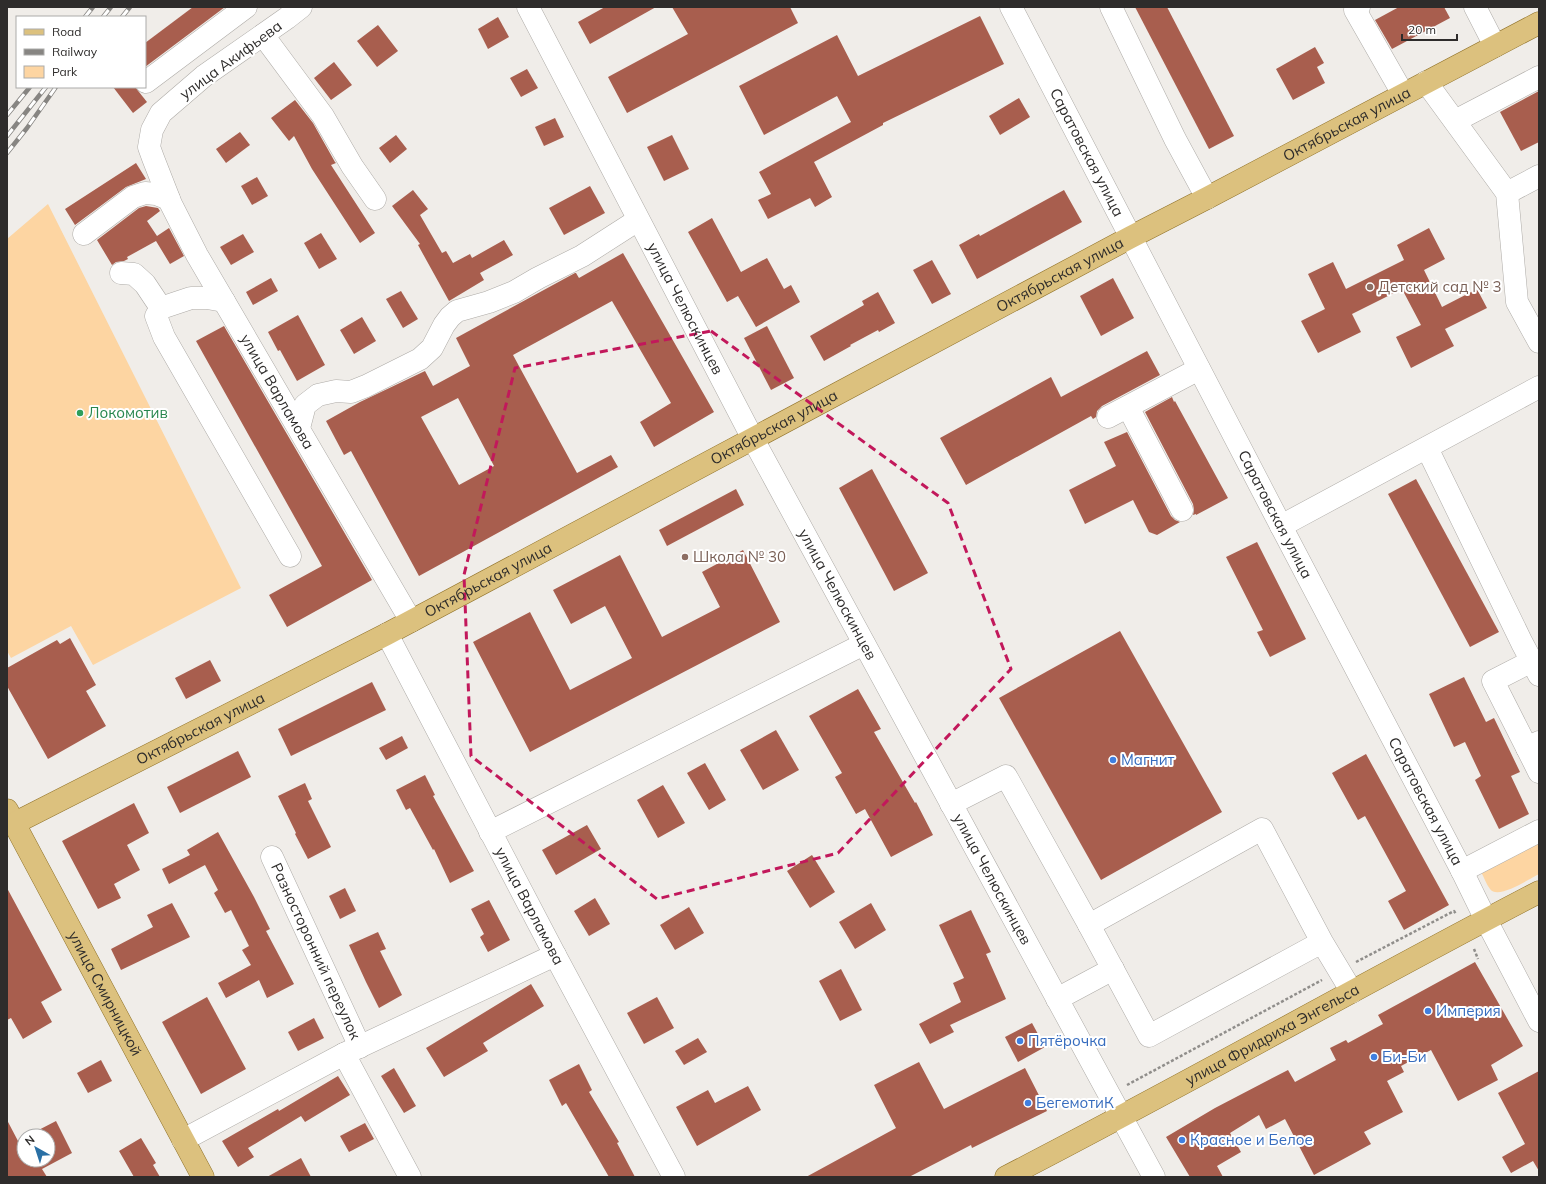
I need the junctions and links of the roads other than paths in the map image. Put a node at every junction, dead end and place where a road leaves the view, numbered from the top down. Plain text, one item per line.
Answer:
1 (246, 7) edge
2 (301, 7) edge
3 (528, 7) edge
4 (1011, 7) edge
5 (1111, 7) edge
6 (1359, 7) edge
7 (1475, 7) edge
8 (1539, 23) edge
9 (263, 35) junction
10 (1495, 46) junction
11 (1539, 77) edge
12 (146, 82) dead end
13 (1426, 82) junction
14 (1403, 94) junction
15 (1455, 121) junction
16 (155, 163) junction
17 (1539, 176) edge
18 (145, 193) junction
19 (1507, 193) junction
20 (1207, 198) junction
21 (169, 199) junction
22 (375, 199) dead end
23 (638, 220) junction
24 (84, 234) dead end
25 (1130, 237) junction
26 (121, 273) dead end
27 (224, 301) junction
28 (161, 308) junction
29 (1539, 342) edge
30 (1199, 369) junction
31 (1539, 387) edge
32 (1128, 406) junction
33 (1108, 417) dead end
34 (299, 428) junction
35 (753, 439) junction
36 (1427, 448) junction
37 (1182, 510) dead end
38 (1281, 526) junction
39 (290, 556) dead end
40 (411, 621) junction
41 (386, 634) junction
42 (864, 644) junction
43 (1535, 668) edge
44 (1533, 745) edge
45 (1539, 772) edge
46 (951, 804) junction
47 (10, 820) edge
48 (1539, 831) edge
49 (490, 832) junction
50 (272, 857) dead end
51 (1462, 871) junction
52 (1539, 892) edge
53 (1486, 920) junction
54 (1089, 925) junction
55 (1322, 942) junction
56 (555, 955) junction
57 (1113, 968) junction
58 (1352, 992) junction
59 (1057, 998) junction
60 (1539, 1021) edge
61 (352, 1050) junction
62 (1122, 1118) junction
63 (183, 1140) junction
64 (202, 1177) edge
65 (410, 1177) edge
66 (672, 1177) edge
67 (1006, 1177) edge
68 (1154, 1177) edge

1 - 12 street
2 - 9 street, улица Акифьева
3 - 23 street, улица Челюскинцев
4 - 25 street, Саратовская улица
5 - 20 street
6 - 14 street
7 - 10 street
8 - 10 main road, Октябрьская улица
9 - 16 street, улица Акифьева
9 - 22 street
10 - 13 main road, Октябрьская улица
11 - 15 street
13 - 14 main road, Октябрьская улица
13 - 15 street
14 - 20 main road, Октябрьская улица
15 - 19 street
16 - 18 street
16 - 21 street, улица Варламова
17 - 19 street
18 - 21 street
18 - 24 street
19 - 29 street
20 - 25 main road, Октябрьская улица
21 - 27 street, улица Варламова
23 - 34 street
23 - 35 street, улица Челюскинцев
25 - 30 street, Саратовская улица
25 - 35 main road, Октябрьская улица
26 - 28 street
27 - 28 street
27 - 34 street, улица Варламова
28 - 39 street
30 - 32 street
30 - 38 street, Саратовская улица
31 - 36 street
32 - 33 street
32 - 37 street
34 - 40 street, улица Варламова
35 - 40 main road, Октябрьская улица
35 - 42 street, улица Челюскинцев
36 - 38 street
36 - 43 street
38 - 51 street, Саратовская улица
40 - 41 main road, Октябрьская улица
41 - 47 main road, Октябрьская улица
41 - 49 street, улица Варламова
42 - 46 street, улица Челюскинцев
42 - 49 street
43 - 44 street
44 - 45 street
46 - 54 street
46 - 59 street, улица Челюскинцев
47 - 63 main road, улица Смирницкой
48 - 51 street
49 - 56 street, улица Варламова
50 - 61 street, Разносторонний переулок
51 - 53 street, Саратовская улица
52 - 53 main road, улица Фридриха Энгельса
53 - 58 main road, улица Фридриха Энгельса
53 - 60 street, Саратовская улица
54 - 55 street
54 - 57 street
55 - 57 street
55 - 58 street
56 - 61 street
56 - 66 street, улица Варламова
57 - 59 street
58 - 62 main road, улица Фридриха Энгельса
59 - 62 street, улица Челюскинцев
61 - 63 street
61 - 65 street, Разносторонний переулок
62 - 67 main road, улица Фридриха Энгельса
62 - 68 street, улица Челюскинцев
63 - 64 main road, улица Смирницкой

